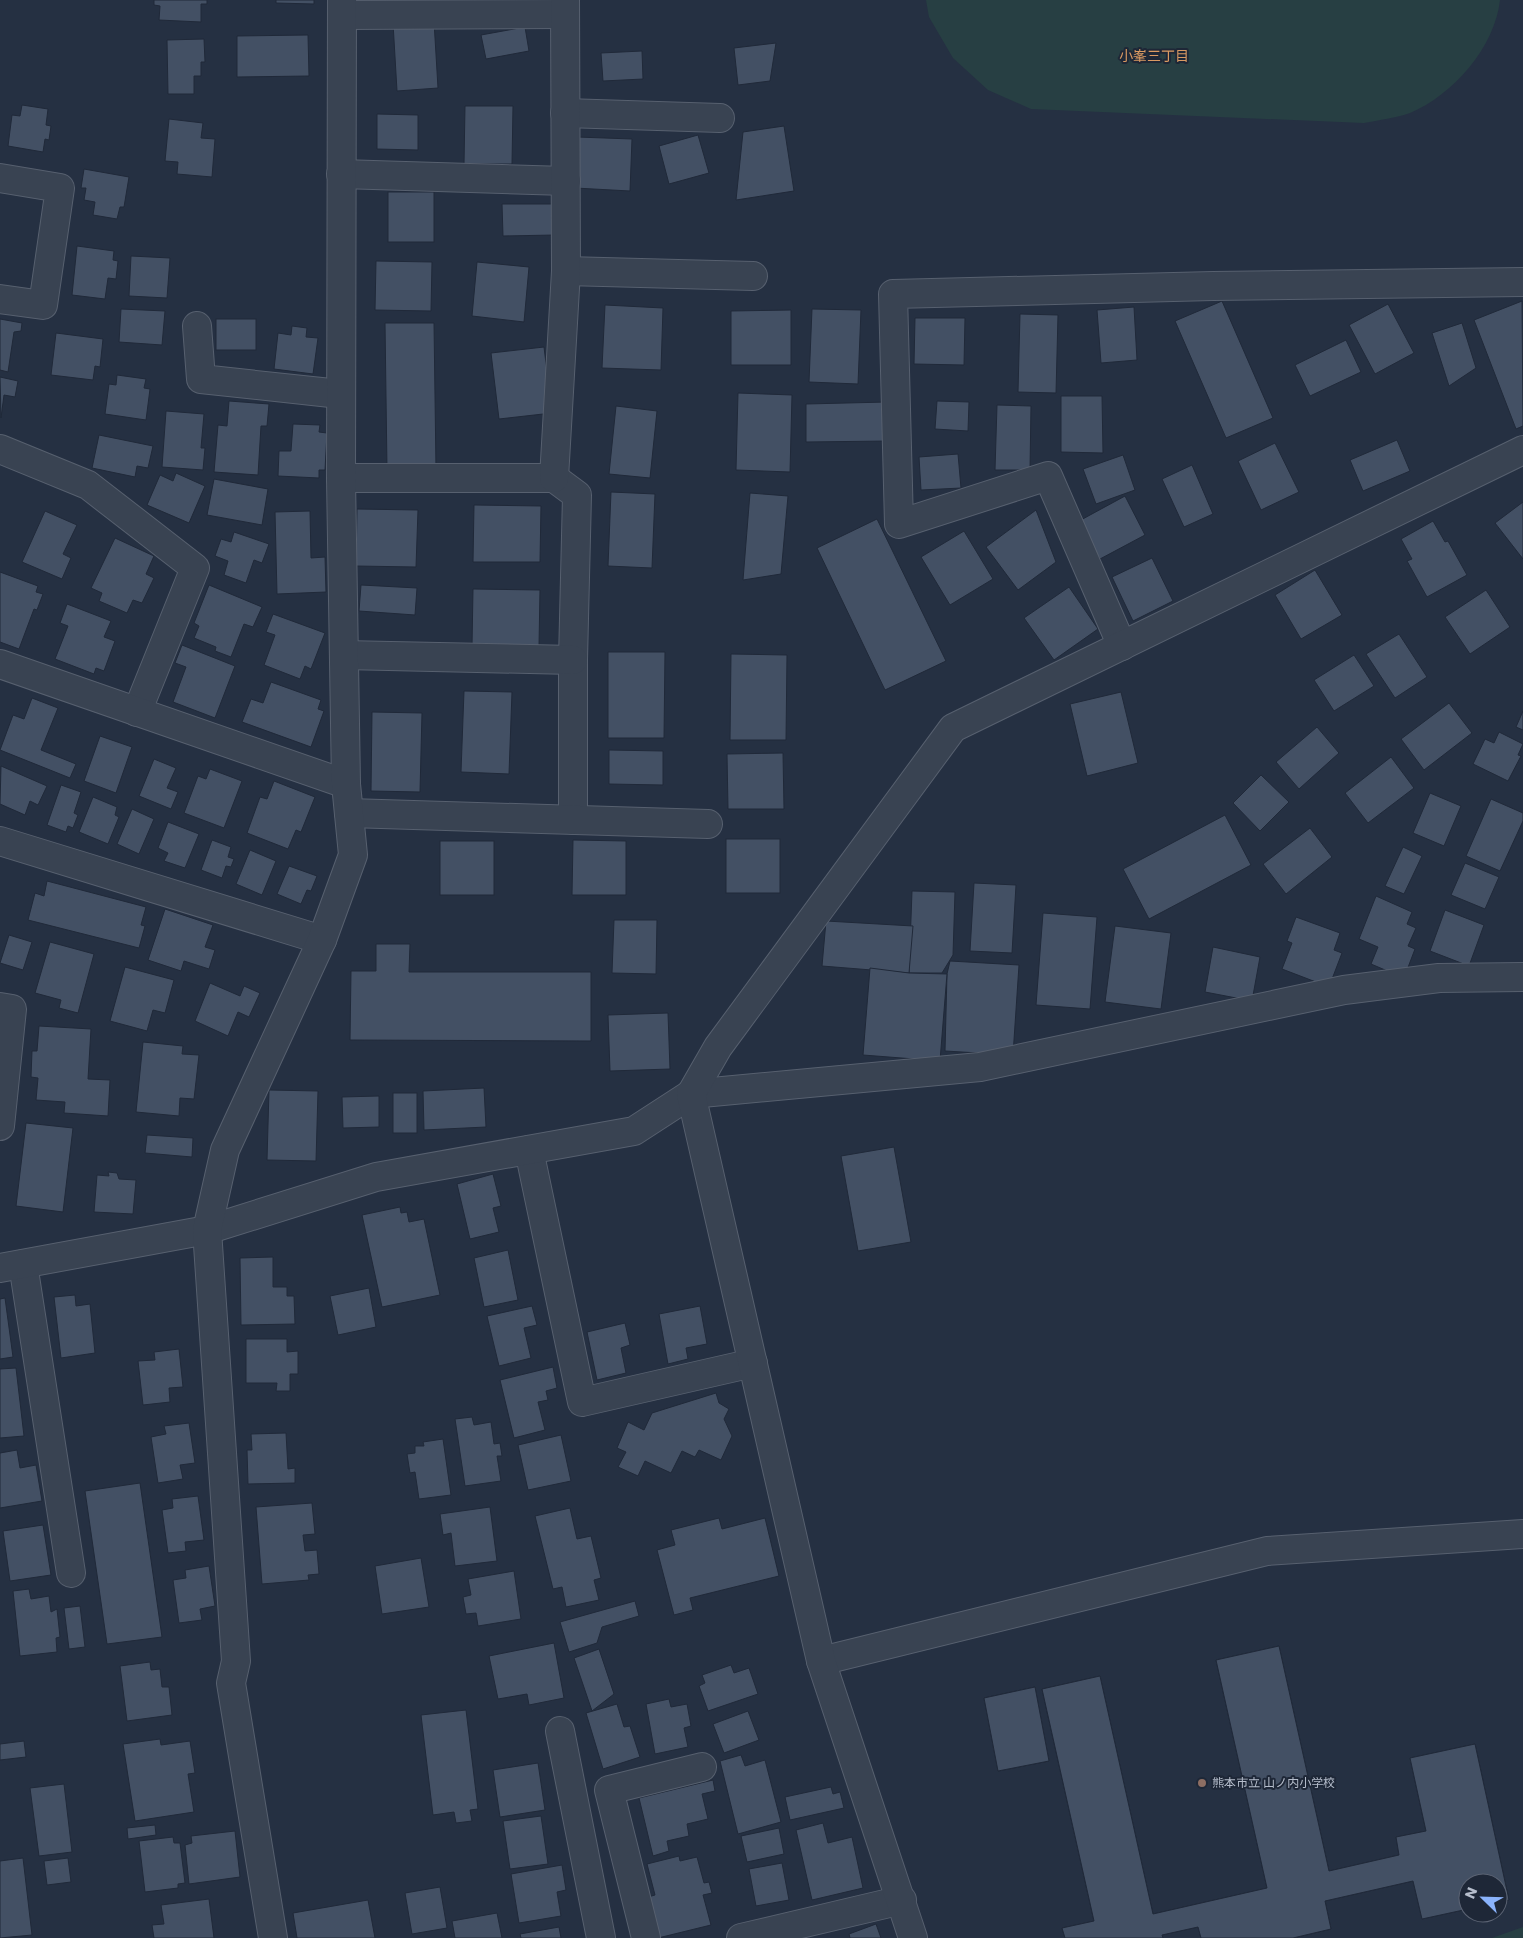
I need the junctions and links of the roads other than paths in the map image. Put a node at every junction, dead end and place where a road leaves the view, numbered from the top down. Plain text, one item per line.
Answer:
1 (342, 7) edge
2 (565, 7) edge
3 (565, 113) junction
4 (720, 118) dead end
5 (341, 174) junction
6 (0, 178) edge
7 (566, 181) junction
8 (566, 271) junction
9 (753, 276) dead end
10 (1523, 282) edge
11 (0, 300) edge
12 (197, 326) dead end
13 (340, 394) junction
14 (0, 449) edge
15 (1523, 450) edge
16 (341, 478) junction
17 (554, 478) junction
18 (1122, 646) junction
19 (344, 655) junction
20 (573, 660) junction
21 (0, 664) edge
22 (137, 712) junction
23 (346, 784) junction
24 (349, 813) junction
25 (573, 820) junction
26 (708, 824) dead end
27 (0, 841) edge
28 (322, 940) junction
29 (1523, 977) edge
30 (0, 1007) edge
31 (691, 1094) junction
32 (0, 1126) edge
33 (529, 1150) junction
34 (207, 1230) junction
35 (11, 1266) edge
36 (753, 1363) junction
37 (1523, 1534) edge
38 (71, 1573) dead end
39 (821, 1661) junction
40 (560, 1731) dead end
41 (702, 1767) dead end
42 (902, 1900) junction
43 (808, 1930) edge
44 (273, 1938) edge
45 (601, 1938) edge
46 (646, 1938) edge
47 (741, 1938) edge
48 (913, 1938) edge

1 - 2 street
1 - 5 street
2 - 3 street
3 - 4 street
3 - 7 street
5 - 7 street
5 - 13 street
6 - 11 street
7 - 8 street
8 - 9 street
8 - 17 street
10 - 18 street
12 - 13 street
13 - 16 street
14 - 22 street
15 - 18 street
16 - 17 street
16 - 19 street
17 - 20 street
18 - 31 street
19 - 20 street
19 - 23 street
20 - 25 street
21 - 22 street
22 - 23 street
23 - 24 street
24 - 25 street
24 - 28 street
25 - 26 street
27 - 28 street
28 - 34 street
29 - 31 street
30 - 32 street
31 - 33 street
31 - 36 street
33 - 34 street
33 - 36 street
34 - 35 street
34 - 44 street
35 - 38 street
36 - 39 street
37 - 39 street
39 - 42 street
40 - 45 street
41 - 46 street
42 - 43 street
42 - 48 street
43 - 47 street

